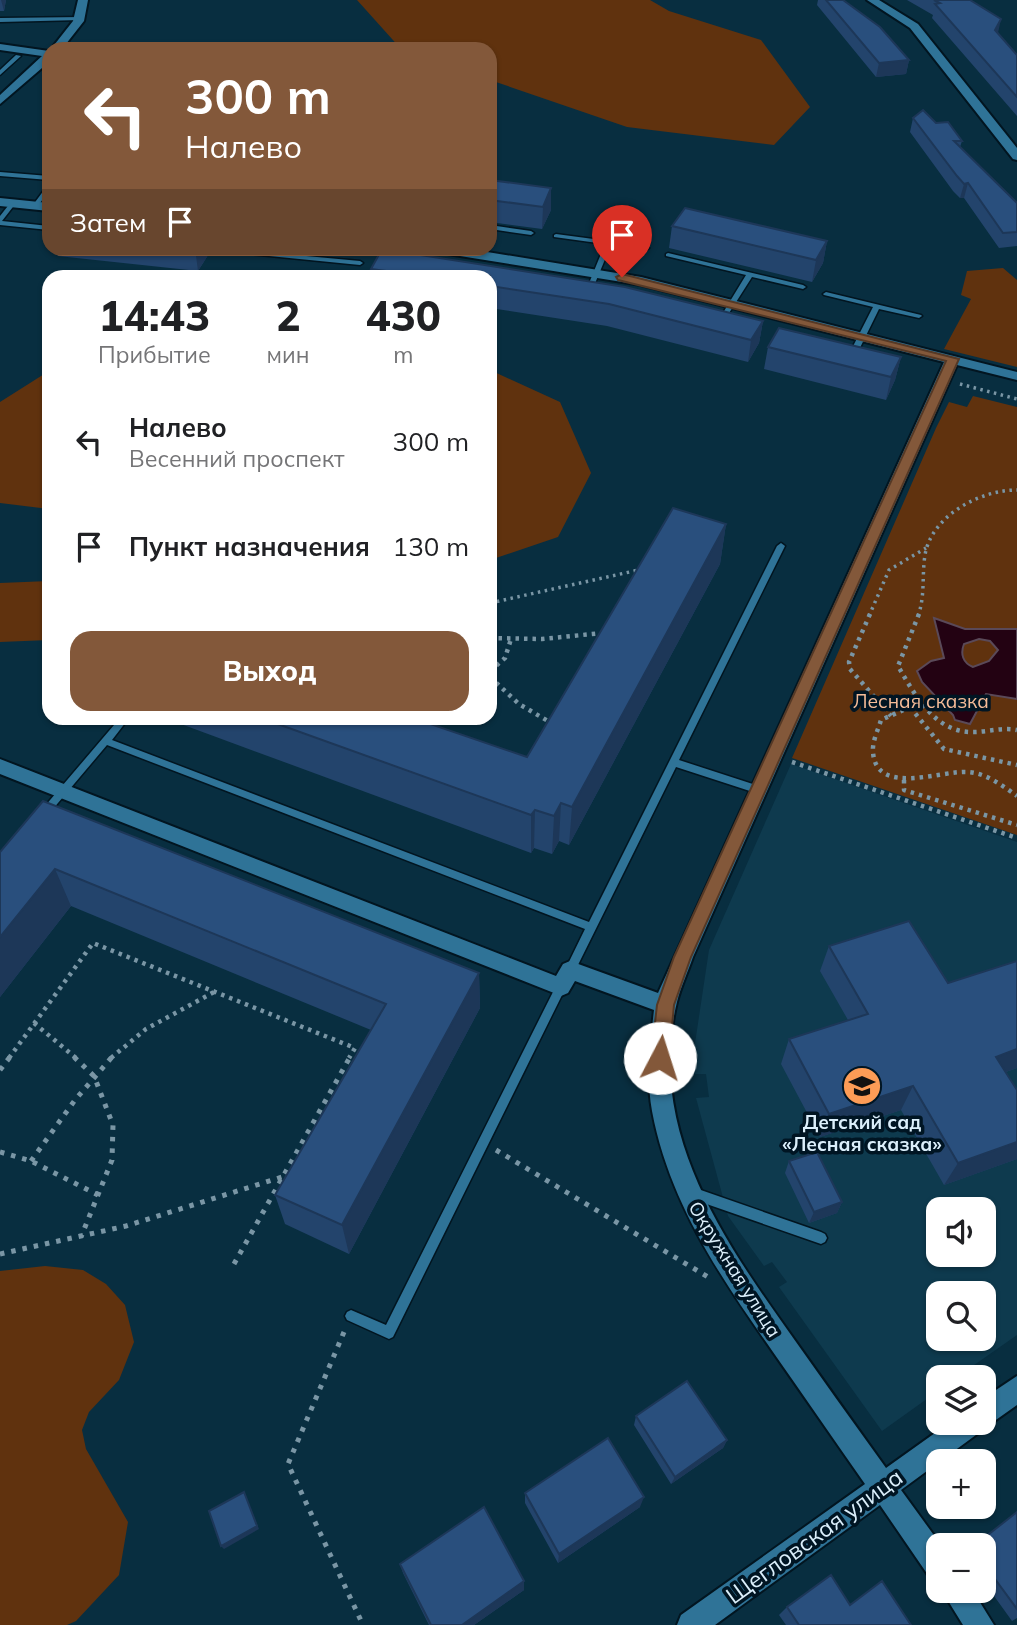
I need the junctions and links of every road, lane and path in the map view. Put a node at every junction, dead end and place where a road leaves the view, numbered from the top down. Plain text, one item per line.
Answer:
1 (83, 0) edge
2 (872, 0) edge
3 (80, 18) junction
4 (0, 20) edge
5 (63, 42) edge
6 (0, 47) edge
7 (42, 54) edge
8 (19, 56) dead end
9 (42, 62) edge
10 (0, 73) edge
11 (0, 102) edge
12 (1017, 156) edge
13 (0, 174) edge
14 (42, 177) edge
15 (42, 196) edge
16 (6, 203) edge
17 (35, 206) junction
18 (42, 206) edge
19 (0, 222) edge
20 (42, 227) edge
21 (497, 228) edge
22 (531, 233) dead end
23 (556, 236) dead end
24 (608, 244) junction
25 (646, 248) dead end
26 (668, 255) dead end
27 (283, 256) edge
28 (495, 256) edge
29 (292, 257) joint
30 (360, 263) dead end
31 (596, 273) junction
32 (750, 274) junction
33 (803, 287) dead end
34 (826, 294) dead end
35 (573, 295) edge
36 (586, 296) junction
37 (598, 298) edge
38 (732, 303) junction
39 (877, 306) junction
40 (919, 316) dead end
41 (707, 322) edge
42 (718, 325) junction
43 (731, 328) edge
44 (862, 336) junction
45 (836, 358) edge
46 (953, 359) junction
47 (850, 361) junction
48 (863, 365) edge
49 (1017, 376) edge
50 (1017, 490) edge
51 (781, 546) dead end
52 (927, 548) junction
53 (649, 560) edge
54 (644, 568) junction
55 (638, 579) edge
56 (497, 601) edge
57 (497, 638) edge
58 (511, 639) junction
59 (600, 644) edge
60 (497, 666) edge
61 (497, 684) edge
62 (919, 703) junction
63 (910, 707) junction
64 (560, 713) edge
65 (891, 716) junction
66 (554, 724) junction
67 (119, 725) edge
68 (1017, 730) edge
69 (548, 735) edge
70 (105, 741) junction
71 (775, 755) junction
72 (673, 762) junction
73 (1017, 765) edge
74 (1, 768) edge
75 (904, 780) junction
76 (759, 790) junction
77 (63, 792) junction
78 (1017, 796) edge
79 (36, 823) edge
80 (1017, 825) edge
81 (1017, 838) edge
82 (591, 927) junction
83 (566, 978) junction
84 (214, 992) junction
85 (665, 1005) junction
86 (34, 1023) junction
87 (0, 1070) edge
88 (94, 1076) junction
89 (484, 1143) junction
90 (0, 1152) edge
91 (31, 1161) junction
92 (282, 1177) junction
93 (687, 1191) junction
94 (98, 1195) junction
95 (81, 1237) junction
96 (821, 1238) dead end
97 (0, 1254) edge
98 (234, 1264) dead end
99 (709, 1278) dead end
100 (351, 1315) joint
101 (1017, 1389) edge
102 (996, 1404) edge
103 (954, 1435) edge
104 (883, 1487) junction
105 (926, 1548) edge
106 (964, 1603) edge
107 (363, 1625) edge
108 (691, 1625) edge
109 (980, 1625) edge

1 - 3 street
2 - 12 street
3 - 4 lane
3 - 5 street
6 - 7 street
8 - 10 lane
9 - 11 street
13 - 14 lane
15 - 17 lane
16 - 17 street
16 - 19 lane
17 - 18 street
19 - 20 lane
21 - 22 lane
23 - 24 lane
24 - 25 lane
24 - 31 lane
26 - 32 lane
27 - 29 lane
28 - 31 street
29 - 30 lane
31 - 36 lane
31 - 38 street
32 - 33 lane
32 - 38 lane
34 - 39 lane
35 - 36 lane
36 - 37 lane
38 - 42 lane
38 - 44 street
39 - 40 lane
39 - 44 lane
41 - 42 lane
42 - 43 lane
44 - 46 street
44 - 47 lane
45 - 47 lane
46 - 49 street
46 - 71 street, Окружная улица
47 - 48 lane
50 - 52 path
51 - 72 lane
52 - 62 path
52 - 65 path
53 - 54 path
54 - 55 path
54 - 56 path
57 - 58 path
58 - 59 path
58 - 60 path
61 - 66 path
62 - 63 path
62 - 68 path
63 - 65 path
63 - 73 path
64 - 66 path
65 - 75 path
66 - 69 path
67 - 70 lane
70 - 77 lane
70 - 82 lane
71 - 76 street, Окружная улица
71 - 81 path
72 - 76 lane
72 - 82 lane
74 - 77 street
75 - 78 path
75 - 80 path
76 - 85 street, Окружная улица
77 - 79 lane
77 - 83 street
82 - 83 lane
83 - 85 street
83 - 89 lane
84 - 86 path
84 - 88 path
84 - 92 path
85 - 93 street, Окружная улица
86 - 87 path
86 - 88 path
88 - 91 path
88 - 94 path
89 - 99 path
89 - 100 lane
90 - 91 path
91 - 94 path
92 - 95 path
92 - 98 path
93 - 96 lane
93 - 104 street, Окружная улица
94 - 95 path
95 - 97 path
100 - 107 path
101 - 102 street
103 - 104 street, Щегловская улица
104 - 105 street, Окружная улица
104 - 108 street, Щегловская улица
106 - 109 street

